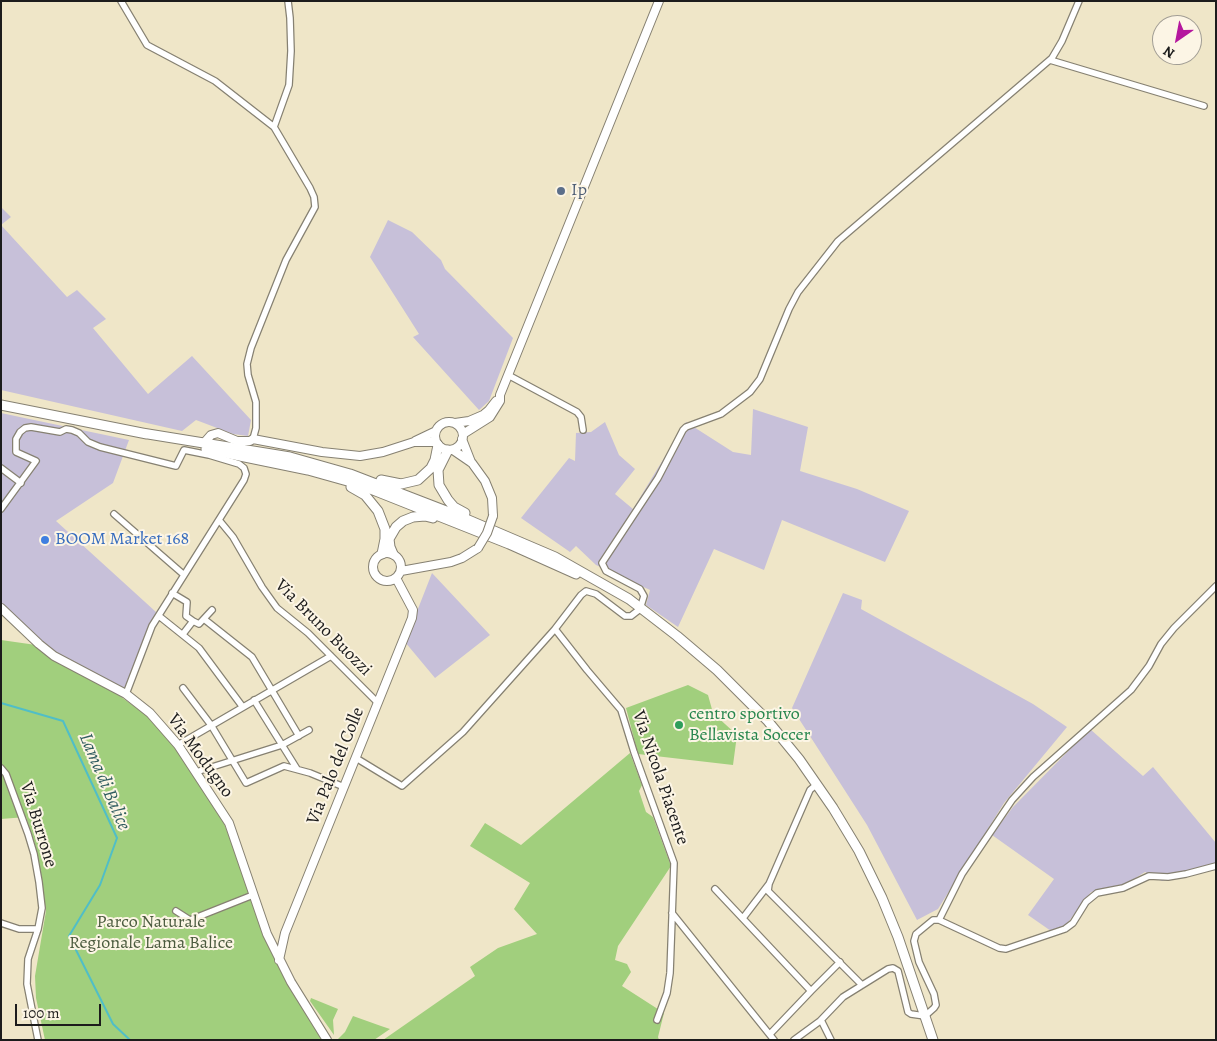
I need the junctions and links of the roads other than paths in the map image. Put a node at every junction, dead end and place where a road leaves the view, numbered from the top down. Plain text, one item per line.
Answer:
1 (122, 1) edge
2 (288, 1) edge
3 (659, 1) edge
4 (1079, 1) edge
5 (1050, 60) junction
6 (1204, 106) dead end
7 (274, 127) junction
8 (508, 375) junction
9 (500, 396) junction
10 (1, 405) edge
11 (455, 423) junction
12 (583, 430) dead end
13 (436, 431) junction
14 (142, 433) junction
15 (462, 436) junction
16 (253, 439) junction
17 (414, 442) junction
18 (204, 443) junction
19 (437, 443) junction
20 (244, 450) junction
21 (450, 450) junction
22 (220, 452) junction
23 (209, 455) junction
24 (260, 460) junction
25 (472, 464) junction
26 (1, 468) edge
27 (22, 481) junction
28 (1, 509) edge
29 (114, 514) dead end
30 (220, 520) junction
31 (382, 554) junction
32 (393, 554) junction
33 (532, 554) junction
34 (555, 557) junction
35 (397, 573) junction
36 (183, 574) junction
37 (1216, 586) edge
38 (172, 593) junction
39 (1, 608) edge
40 (640, 609) junction
41 (212, 610) dead end
42 (159, 616) junction
43 (204, 619) junction
44 (193, 621) junction
45 (555, 629) junction
46 (183, 634) junction
47 (331, 656) junction
48 (183, 688) dead end
49 (272, 689) junction
50 (126, 694) junction
51 (254, 700) junction
52 (378, 703) junction
53 (242, 706) junction
54 (211, 725) junction
55 (309, 730) dead end
56 (299, 736) junction
57 (178, 745) junction
58 (282, 745) junction
59 (356, 758) junction
60 (233, 760) junction
61 (1, 768) edge
62 (297, 769) junction
63 (196, 772) junction
64 (817, 784) junction
65 (344, 787) junction
66 (1216, 866) edge
67 (769, 884) junction
68 (715, 889) dead end
69 (253, 895) junction
70 (176, 911) dead end
71 (671, 913) junction
72 (743, 918) junction
73 (939, 920) junction
74 (1, 923) edge
75 (38, 929) junction
76 (284, 933) junction
77 (270, 941) junction
78 (279, 960) junction
79 (840, 962) junction
80 (862, 985) junction
81 (811, 991) junction
82 (925, 1016) junction
83 (657, 1020) dead end
84 (821, 1020) junction
85 (772, 1037) edge
86 (38, 1040) edge
87 (327, 1040) edge
88 (794, 1040) edge
89 (832, 1040) edge
90 (933, 1040) edge

1 - 7 street
2 - 7 street
3 - 8 street
4 - 5 street
5 - 6 street
5 - 40 street
7 - 16 street
8 - 9 street
8 - 12 street
9 - 11 street
9 - 15 street
10 - 14 main road
11 - 13 street
11 - 15 street
13 - 17 street
13 - 19 street
14 - 18 main road
14 - 22 main road
15 - 21 street
15 - 25 street
16 - 17 street
16 - 18 street
17 - 19 street
18 - 20 main road
19 - 20 main road
19 - 21 street
20 - 34 main road
21 - 25 street
21 - 34 main road
22 - 23 street
22 - 24 main road
23 - 27 street
23 - 30 street
24 - 31 main road
24 - 33 main road
25 - 35 street, bridge
26 - 27 street
27 - 28 street
29 - 36 street
30 - 36 street
30 - 47 street, Via Bruno Buozzi
31 - 32 street
31 - 35 street
32 - 33 main road
32 - 35 street
33 - 40 main road
34 - 40 main road
35 - 52 street, Via Palo del Colle
36 - 38 street
37 - 73 street
38 - 42 street
38 - 44 street
39 - 50 street, Via Modugno
40 - 45 street
40 - 64 main road
41 - 43 street
42 - 46 street
42 - 50 street
43 - 44 street
43 - 49 street
44 - 46 street
45 - 59 street
45 - 71 street, Via Nicola Piacente
46 - 53 street
47 - 49 street
47 - 52 street, Via Bruno Buozzi
48 - 54 street
49 - 51 street
49 - 56 street
50 - 57 street, Via Modugno
51 - 53 street
51 - 58 street
52 - 59 street, Via Palo del Colle
53 - 54 street
54 - 57 street
54 - 60 street
55 - 56 street
56 - 58 street
57 - 63 street, Via Modugno
58 - 60 street
58 - 62 street
59 - 65 street, Via Palo del Colle
60 - 62 street
60 - 63 street
61 - 75 street, Via Burrone
62 - 65 street
63 - 69 street, Via Modugno
64 - 67 street
64 - 82 main road
65 - 76 street, Via Palo del Colle
66 - 73 street
67 - 72 street
67 - 79 street
68 - 72 street
69 - 70 street
69 - 77 street, Via Modugno
71 - 83 street, Via Nicola Piacente
71 - 85 street
72 - 81 street
73 - 82 street
74 - 75 street
75 - 86 street, Via Burrone
76 - 77 street
76 - 78 street, Via Palo del Colle
77 - 78 street, Via Modugno
78 - 87 street, Via Modugno
79 - 80 street
79 - 81 street
80 - 82 street
80 - 84 street
81 - 85 street
82 - 90 main road
84 - 88 street
84 - 89 street

